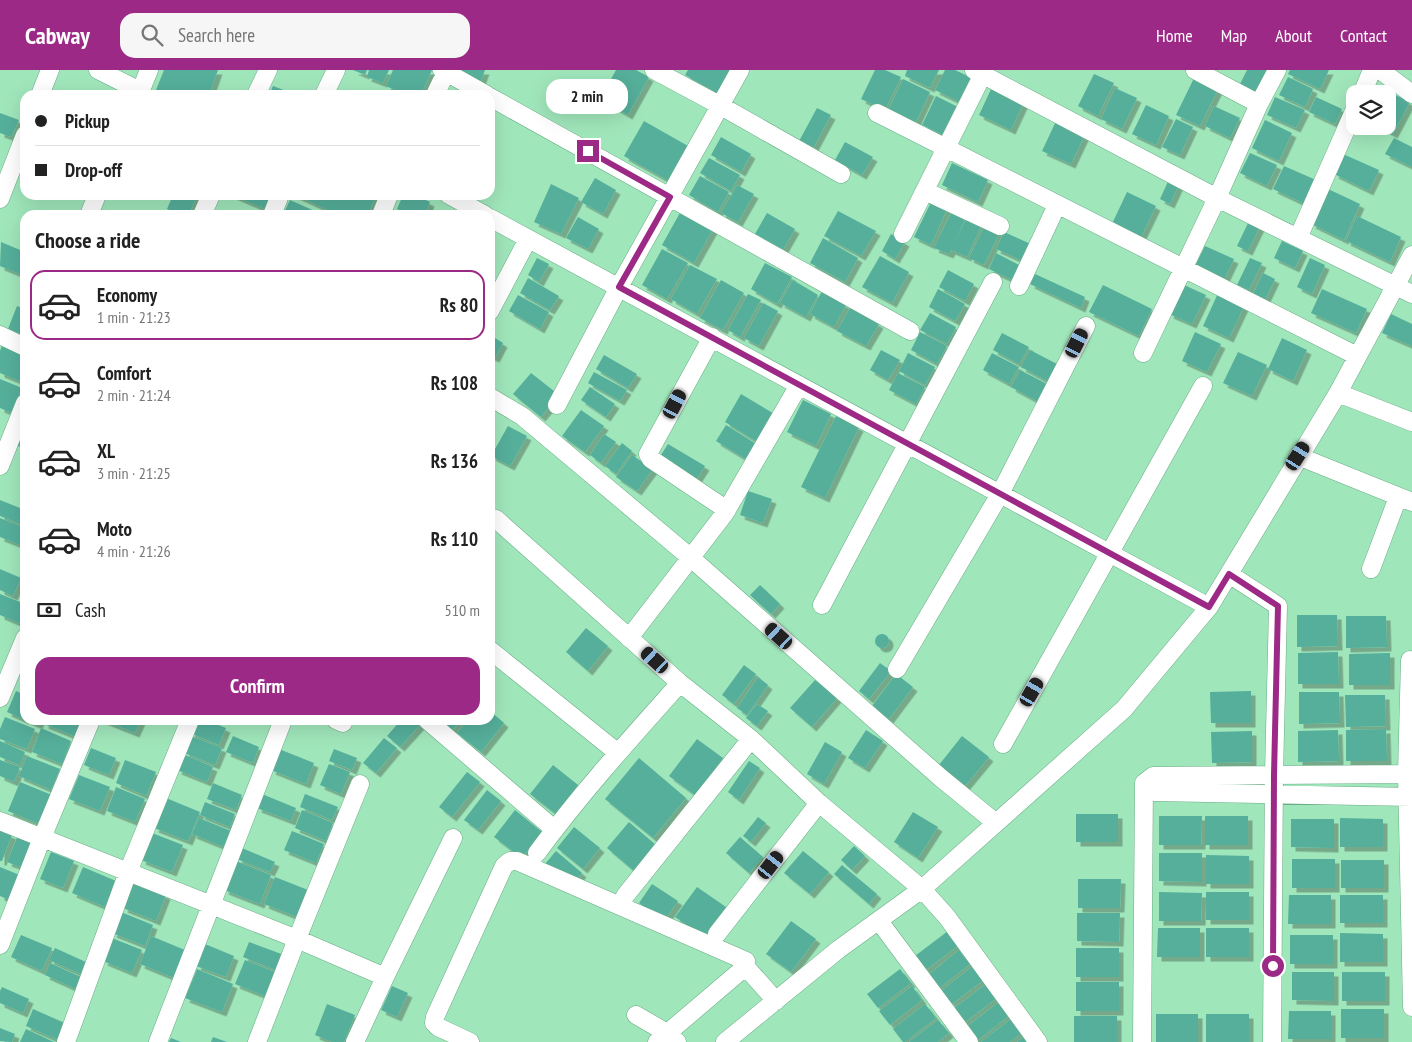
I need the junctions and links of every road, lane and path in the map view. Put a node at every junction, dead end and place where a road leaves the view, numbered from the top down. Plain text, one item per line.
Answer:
1 (50, 70) edge
2 (98, 70) edge
3 (149, 70) edge
4 (268, 70) edge
5 (336, 70) edge
6 (654, 70) edge
7 (740, 70) edge
8 (1196, 70) edge
9 (1277, 70) edge
10 (1372, 70) edge
11 (1380, 70) edge
12 (445, 71) edge
13 (981, 72) edge
14 (1366, 85) edge
15 (42, 90) edge
16 (134, 90) edge
17 (140, 90) edge
18 (258, 90) edge
19 (326, 90) edge
20 (437, 90) edge
21 (478, 90) edge
22 (1412, 94) edge
23 (495, 99) edge
24 (1259, 104) junction
25 (721, 106) junction
26 (877, 113) dead end
27 (1346, 129) edge
28 (20, 147) edge
29 (947, 148) junction
30 (841, 174) dead end
31 (925, 191) junction
32 (670, 197) junction
33 (1216, 198) junction
34 (0, 199) edge
35 (458, 200) edge
36 (1057, 205) junction
37 (476, 210) edge
38 (495, 221) edge
39 (1000, 226) dead end
40 (903, 234) dead end
41 (1298, 238) junction
42 (528, 239) junction
43 (1412, 255) edge
44 (1182, 269) junction
45 (993, 282) dead end
46 (1019, 286) dead end
47 (619, 287) junction
48 (1404, 290) edge
49 (495, 302) edge
50 (1086, 326) dead end
51 (910, 331) dead end
52 (0, 335) edge
53 (712, 337) junction
54 (20, 345) edge
55 (1143, 353) dead end
56 (1357, 356) junction
57 (799, 385) junction
58 (1203, 386) dead end
59 (1338, 393) junction
60 (495, 400) edge
61 (558, 406) dead end
62 (20, 416) edge
63 (1412, 422) edge
64 (907, 444) junction
65 (1298, 456) junction
66 (0, 466) edge
67 (1000, 494) junction
68 (1405, 499) edge
69 (727, 510) junction
70 (495, 519) edge
71 (1110, 554) junction
72 (691, 558) junction
73 (1371, 569) dead end
74 (1229, 574) junction
75 (822, 605) dead end
76 (1209, 607) junction
77 (629, 638) junction
78 (20, 650) edge
79 (495, 654) edge
80 (1410, 660) dead end
81 (897, 669) dead end
82 (680, 683) junction
83 (0, 698) edge
84 (88, 725) edge
85 (188, 725) edge
86 (281, 725) edge
87 (433, 725) edge
88 (751, 739) junction
89 (1003, 744) dead end
90 (618, 753) junction
91 (1410, 774) edge
92 (1274, 775) junction
93 (1144, 783) junction
94 (360, 784) dead end
95 (1274, 794) junction
96 (1410, 797) edge
97 (819, 803) junction
98 (0, 822) edge
99 (996, 823) junction
100 (554, 829) junction
101 (42, 838) junction
102 (453, 838) dead end
103 (537, 853) dead end
104 (128, 872) junction
105 (922, 889) junction
106 (626, 896) dead end
107 (210, 906) junction
108 (879, 921) junction
109 (717, 934) dead end
110 (297, 939) junction
111 (0, 946) edge
112 (1411, 948) edge
113 (745, 966) junction
114 (385, 977) junction
115 (776, 1001) junction
116 (1412, 1007) edge
117 (636, 1015) dead end
118 (667, 1039) edge
119 (66, 1042) edge
120 (158, 1042) edge
121 (257, 1042) edge
122 (355, 1042) edge
123 (470, 1042) edge
124 (725, 1042) edge
125 (969, 1042) edge
126 (1038, 1042) edge
127 (1142, 1042) edge
128 (1272, 1042) edge

1 - 15 street
2 - 16 street
3 - 17 street
4 - 18 street
5 - 19 street
6 - 25 street
7 - 25 street
8 - 24 street
9 - 24 street
10 - 14 street
11 - 22 street
12 - 20 street
12 - 21 street
13 - 29 street
13 - 33 street
23 - 32 street
24 - 33 street
25 - 30 street
25 - 32 street
26 - 29 street
27 - 41 street
28 - 34 street
29 - 31 street
29 - 36 street
31 - 39 street
31 - 40 street
32 - 47 street
32 - 51 street
33 - 41 street
33 - 44 street
35 - 37 street
36 - 44 street
36 - 46 street
38 - 42 street
41 - 48 street
42 - 47 street
42 - 49 street
43 - 48 street
44 - 55 street
44 - 56 street
45 - 64 street
47 - 53 street
47 - 61 street
48 - 56 street
50 - 67 street
52 - 54 street
53 - 57 street
53 - 69 street
56 - 59 street
57 - 64 street
57 - 69 street
58 - 71 street
59 - 63 street
59 - 65 street
60 - 72 street
62 - 66 street
64 - 67 street
64 - 75 street
65 - 68 street
65 - 74 street
67 - 71 street
67 - 81 street
68 - 73 street
69 - 72 street
70 - 77 street
71 - 76 street
71 - 89 street
72 - 77 street
72 - 99 street
74 - 76 street
74 - 92 street
76 - 99 street
77 - 82 street
78 - 83 street
79 - 90 street
80 - 91 street
82 - 88 street
82 - 90 street
84 - 101 street
85 - 104 street
86 - 107 street
87 - 100 street
88 - 97 street
88 - 106 street
90 - 100 street
91 - 92 street
91 - 96 street
92 - 93 street
92 - 95 street
93 - 95 street
93 - 127 street
94 - 110 street
95 - 96 street
95 - 128 street
96 - 112 street
97 - 105 street
97 - 109 street
98 - 101 street
99 - 105 street
100 - 103 street
101 - 104 street
101 - 111 street
102 - 114 street
104 - 107 street
104 - 119 street
105 - 108 street
105 - 126 street
107 - 110 street
107 - 120 street
108 - 115 street
108 - 125 street
110 - 114 street
110 - 121 street
112 - 116 street
113 - 115 street
113 - 118 street
113 - 123 street
114 - 122 street
115 - 124 street
117 - 118 street

